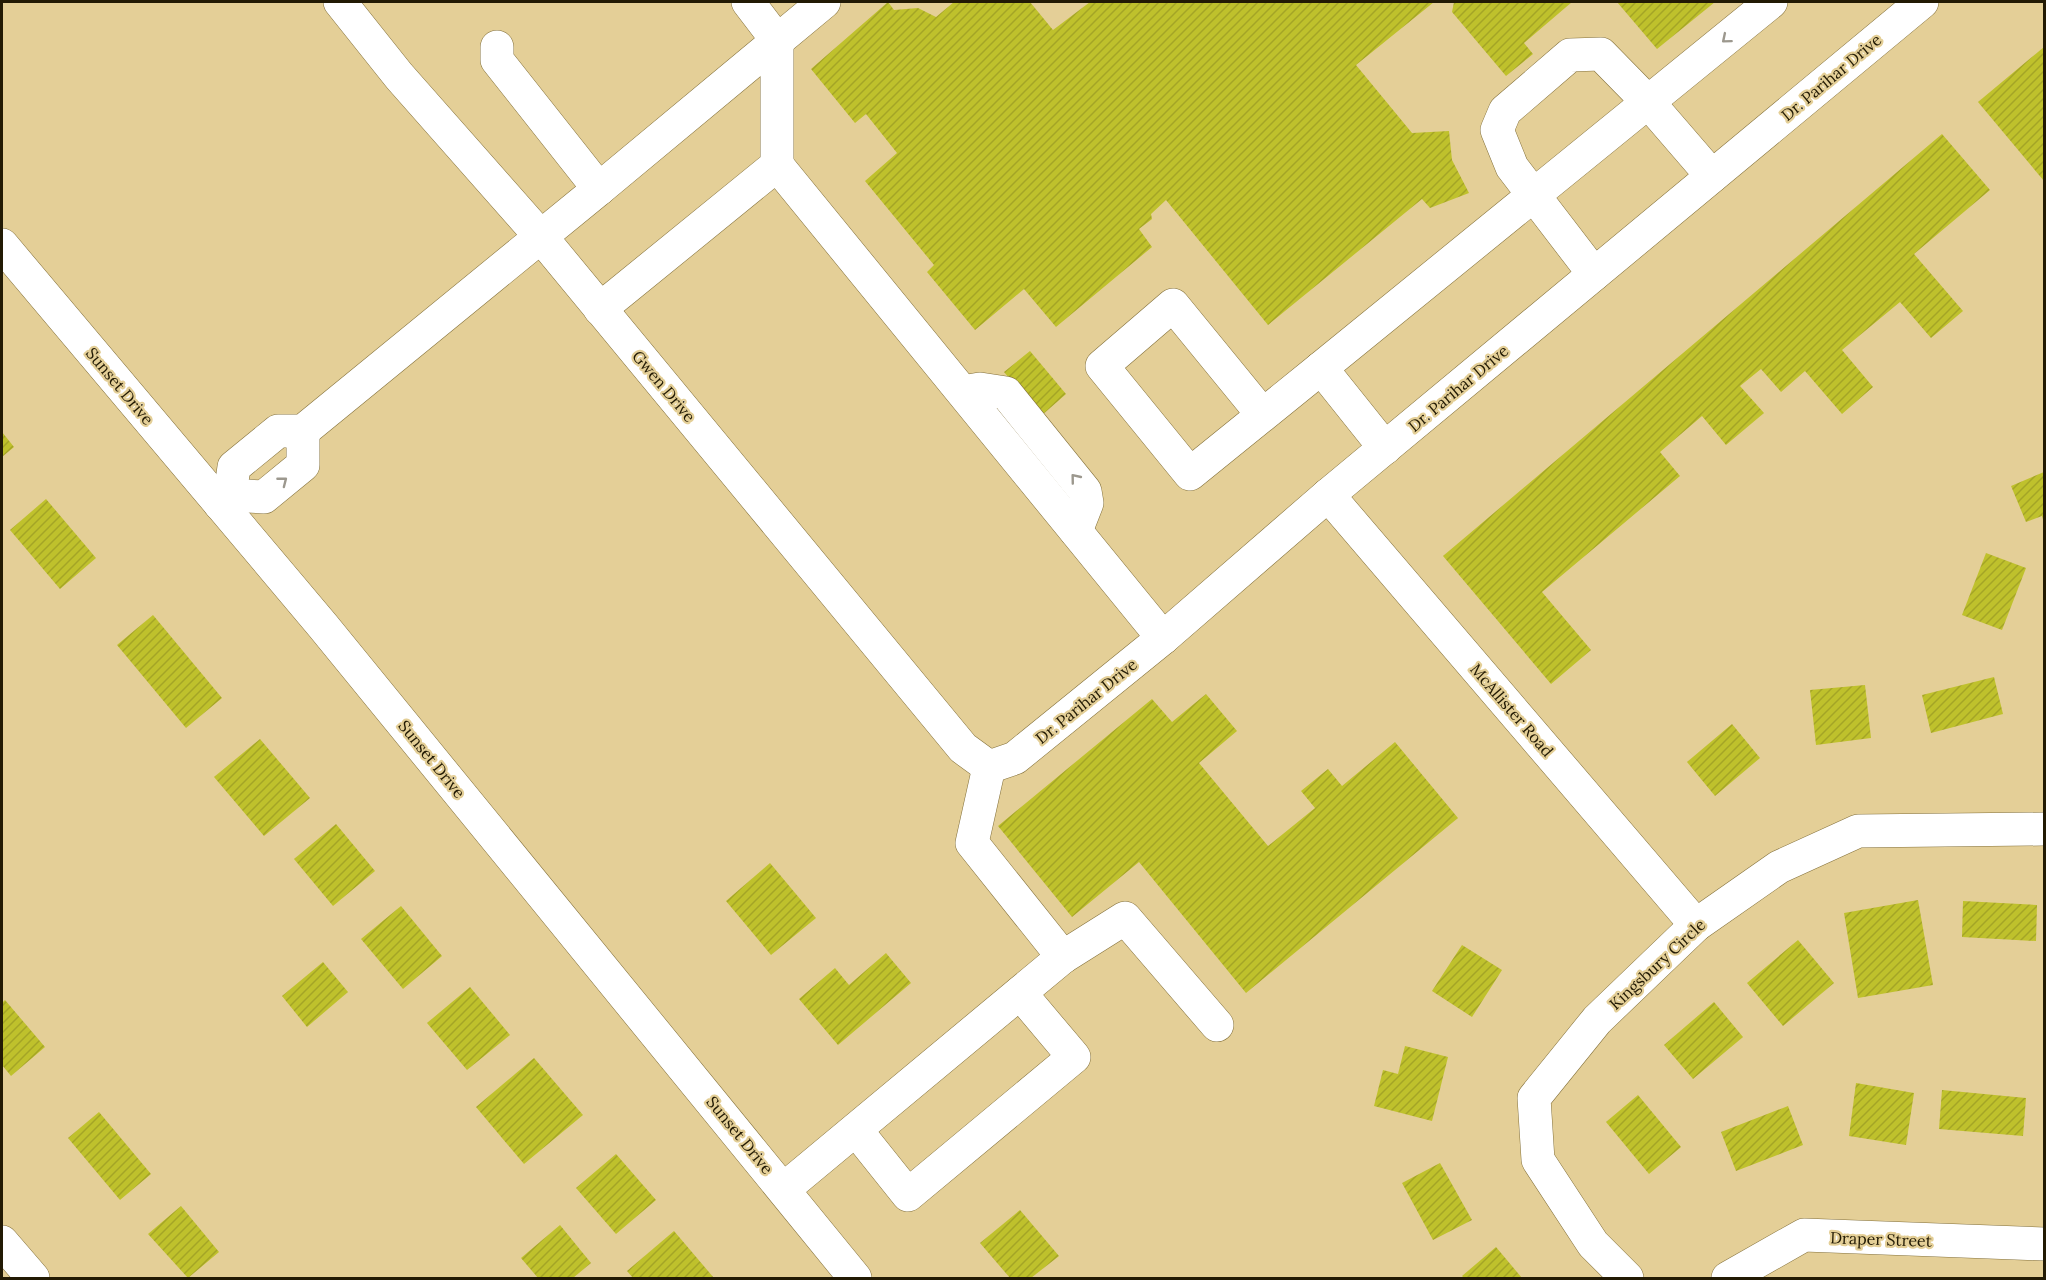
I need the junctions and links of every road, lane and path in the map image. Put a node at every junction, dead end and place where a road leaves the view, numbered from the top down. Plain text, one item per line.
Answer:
1 (340, 2) edge
2 (748, 2) edge
3 (824, 2) edge
4 (1771, 2) edge
5 (1922, 2) edge
6 (777, 40) junction
7 (497, 47) dead end
8 (1649, 103) junction
9 (777, 165) junction
10 (1712, 176) junction
11 (599, 189) junction
12 (1534, 196) junction
13 (542, 238) junction
14 (2, 245) edge
15 (1594, 274) junction
16 (600, 309) junction
17 (1321, 368) junction
18 (1263, 415) junction
19 (1384, 448) junction
20 (1328, 495) junction
21 (225, 500) junction
22 (1163, 638) junction
23 (989, 767) junction
24 (2044, 829) edge
25 (1696, 925) junction
26 (1063, 957) junction
27 (1020, 993) junction
28 (1217, 1025) dead end
29 (856, 1130) junction
30 (784, 1189) junction
31 (2, 1242) edge
32 (2044, 1244) edge
33 (33, 1278) edge
34 (855, 1278) edge
35 (1627, 1278) edge
36 (1728, 1278) edge

1 - 13 street, Gwen Drive
2 - 6 street
3 - 6 street
4 -> 8 street
5 - 10 street, Dr. Parihar Drive
6 - 9 street
6 - 11 street
7 - 11 street
8 - 10 street
8 - 12 street
8 - 12 street
9 - 16 street
9 - 22 street
10 - 15 street, Dr. Parihar Drive
11 - 13 street
12 - 15 street
12 - 17 street
13 - 16 street, Gwen Drive
13 - 21 street
14 - 21 street, Sunset Drive
15 - 19 street, Dr. Parihar Drive
16 - 23 street, Gwen Drive
17 - 18 street
17 - 19 street
18 - 18 street
19 - 20 street, Dr. Parihar Drive
20 - 22 street, Dr. Parihar Drive
20 - 25 street, McAllister Road
21 - 30 street, Sunset Drive
22 - 23 street, Dr. Parihar Drive
23 - 26 street
24 - 25 street, Kingsbury Circle
25 - 35 street, Kingsbury Circle
26 - 27 street
26 - 28 street
27 - 29 street
27 - 29 street
29 - 30 street
30 - 34 street, Sunset Drive
31 - 33 street
32 - 36 street, Draper Street

